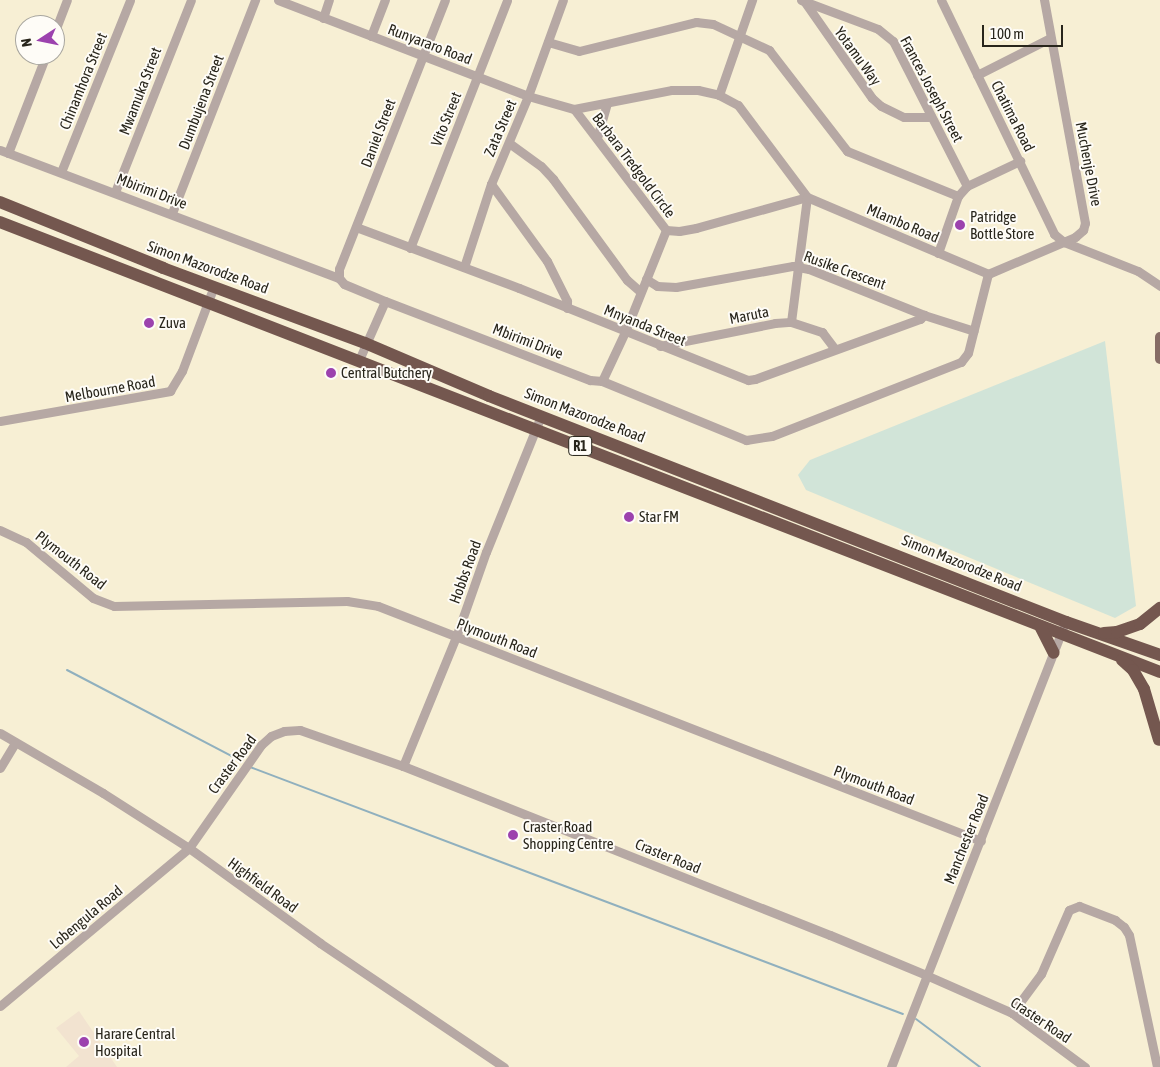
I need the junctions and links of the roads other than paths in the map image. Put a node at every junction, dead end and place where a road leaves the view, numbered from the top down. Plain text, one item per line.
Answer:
1 (67, 0) edge
2 (130, 0) edge
3 (191, 0) edge
4 (255, 0) edge
5 (278, 0) edge
6 (329, 0) edge
7 (386, 0) edge
8 (445, 0) edge
9 (507, 0) edge
10 (564, 0) edge
11 (752, 0) edge
12 (802, 0) edge
13 (941, 0) edge
14 (1044, 0) edge
15 (289, 2) edge
16 (61, 15) edge
17 (323, 18) junction
18 (740, 35) junction
19 (372, 36) junction
20 (1050, 38) junction
21 (548, 42) junction
22 (423, 56) junction
23 (42, 65) edge
24 (977, 75) junction
25 (478, 77) junction
26 (718, 95) junction
27 (528, 96) junction
28 (607, 104) junction
29 (574, 109) junction
30 (931, 117) junction
31 (597, 138) junction
32 (509, 143) junction
33 (4, 151) edge
34 (1020, 161) junction
35 (62, 172) junction
36 (491, 184) junction
37 (967, 186) junction
38 (116, 192) junction
39 (958, 196) junction
40 (807, 197) junction
41 (0, 202) edge
42 (172, 213) junction
43 (0, 222) edge
44 (356, 227) junction
45 (666, 230) junction
46 (1064, 242) junction
47 (410, 248) junction
48 (938, 252) junction
49 (798, 266) junction
50 (464, 267) junction
51 (163, 268) junction
52 (988, 274) junction
53 (339, 278) junction
54 (646, 279) junction
55 (214, 286) junction
56 (1160, 286) edge
57 (641, 292) junction
58 (208, 301) junction
59 (385, 301) junction
60 (567, 308) junction
61 (924, 315) junction
62 (791, 322) junction
63 (974, 331) junction
64 (626, 332) junction
65 (1160, 337) edge
66 (365, 343) junction
67 (660, 346) junction
68 (835, 349) junction
69 (1160, 359) edge
70 (359, 360) junction
71 (602, 381) junction
72 (488, 396) junction
73 (542, 416) junction
74 (0, 421) edge
75 (536, 428) junction
76 (0, 530) edge
77 (1019, 603) junction
78 (1160, 608) edge
79 (1066, 622) junction
80 (1040, 626) junction
81 (1099, 633) junction
82 (1061, 634) junction
83 (456, 637) junction
84 (1054, 654) junction
85 (1115, 654) junction
86 (1160, 655) edge
87 (1160, 664) edge
88 (1160, 672) edge
89 (1160, 717) edge
90 (0, 733) edge
91 (1160, 739) edge
92 (15, 743) junction
93 (1160, 745) edge
94 (403, 766) junction
95 (0, 768) edge
96 (981, 841) junction
97 (189, 848) junction
98 (926, 975) junction
99 (0, 1006) edge
100 (1012, 1013) junction
101 (504, 1067) edge
102 (891, 1067) edge
103 (1085, 1067) edge
104 (1157, 1067) edge

1 - 16 street
2 - 35 street, Chinamhora Street
3 - 38 street, Mwamuka Street
4 - 42 street, Dumbujena Street
5 - 15 street, Runyararo Road
6 - 17 street
7 - 19 street
8 - 22 street, Daniel Street
9 - 25 street, Vito Street
10 - 21 street, Zata Street
11 - 18 street
12 - 30 street, Yotamu Way
12 - 30 street, Frances Joseph Street
13 - 24 street, Chatima Road
14 - 20 street, Muchenje Drive
15 - 17 street, Runyararo Road
17 - 19 street, Runyararo Road
18 - 21 street
18 - 26 street
18 - 39 street
19 - 22 street, Runyararo Road
20 - 24 street
20 - 46 street, Muchenje Drive
21 - 27 street, Zata Street
22 - 25 street, Runyararo Road
22 - 44 street, Daniel Street
23 - 33 street
24 - 34 street, Chatima Road
25 - 27 street, Runyararo Road
25 - 47 street, Vito Street
26 - 28 street, Barbara Tredgold Circle
26 - 40 street, Barbara Tredgold Circle
27 - 29 street, Runyararo Road
27 - 32 street, Zata Street
28 - 29 street, Barbara Tredgold Circle
28 - 31 street
29 - 31 street, Barbara Tredgold Circle
30 - 37 street, Frances Joseph Street
31 - 45 street, Barbara Tredgold Circle
32 - 36 street, Zata Street
32 - 57 street
33 - 35 street, Mbirimi Drive
34 - 37 street
34 - 46 street, Chatima Road
35 - 38 street, Mbirimi Drive
36 - 50 street, Zata Street
36 - 60 street
37 - 39 street
38 - 42 street, Mbirimi Drive
39 - 48 street
40 - 45 street, Barbara Tredgold Circle
40 - 48 street, Mlambo Road
40 - 49 street
41 - 51 highway, Simon Mazorodze Road / R1
42 - 53 street, Mbirimi Drive
43 - 58 highway, Simon Mazorodze Road / R1
44 - 47 street, Mnyanda Street
44 - 53 street, Daniel Street
45 - 54 street
46 - 52 street, Muchenje Drive
46 - 56 street
47 - 50 street, Mnyanda Street
48 - 52 street, Mlambo Road
49 - 54 street, Rusike Crescent
49 - 61 street, Rusike Crescent
49 - 62 street
50 - 60 street, Mnyanda Street
51 - 55 highway, Simon Mazorodze Road / R1
51 - 58 highway
52 - 63 street, Mbirimi Drive
53 - 59 street, Mbirimi Drive
54 - 57 street
55 - 58 street, Melbourne Road
55 - 66 highway, Simon Mazorodze Road / R1
57 - 64 street
58 - 70 highway, Simon Mazorodze Road / R1
58 - 74 street, Melbourne Road
59 - 66 street
59 - 71 street, Mbirimi Drive
60 - 64 street, Mnyanda Street
61 - 63 street, Rusike Crescent
61 - 68 street, Mnyanda Street
62 - 67 street, Maruta
62 - 68 street, Maruta
63 - 71 street, Mbirimi Drive
64 - 67 street, Mnyanda Street
64 - 71 street
65 - 69 main road
66 - 70 street
66 - 72 highway, Simon Mazorodze Road / R1
67 - 68 street, Mnyanda Street
70 - 75 highway, Simon Mazorodze Road / R1
72 - 73 highway, Simon Mazorodze Road / R1
72 - 75 highway
73 - 75 street, Hobbs Road
73 - 77 highway, Simon Mazorodze Road / R1
75 - 80 highway, Simon Mazorodze Road / R1
75 - 83 street, Hobbs Road
76 - 83 street, Plymouth Road
77 - 79 highway, Simon Mazorodze Road / R1
77 - 82 highway
78 - 81 highway
79 - 81 highway, Simon Mazorodze Road / R1
79 - 82 street, Manchester Road
80 - 82 highway, Simon Mazorodze Road / R1
80 - 84 highway
81 - 86 highway, Simon Mazorodze Road / R1
81 - 87 highway
82 - 84 street, Manchester Road
82 - 85 highway, Simon Mazorodze Road / R1
83 - 94 street, Hobbs Road
83 - 96 street, Plymouth Road
84 - 96 street, Manchester Road
85 - 88 highway, Simon Mazorodze Road / R1
85 - 91 highway
89 - 91 main road
90 - 92 street, Highfield Road
91 - 93 main road
92 - 95 street
92 - 97 street, Highfield Road
94 - 97 street, Craster Road
94 - 98 street, Craster Road
96 - 98 street, Manchester Road
97 - 99 street, Lobengula Road
97 - 101 street, Highfield Road
98 - 100 street, Craster Road
98 - 102 street, Manchester Road
100 - 103 street, Craster Road
100 - 104 street

